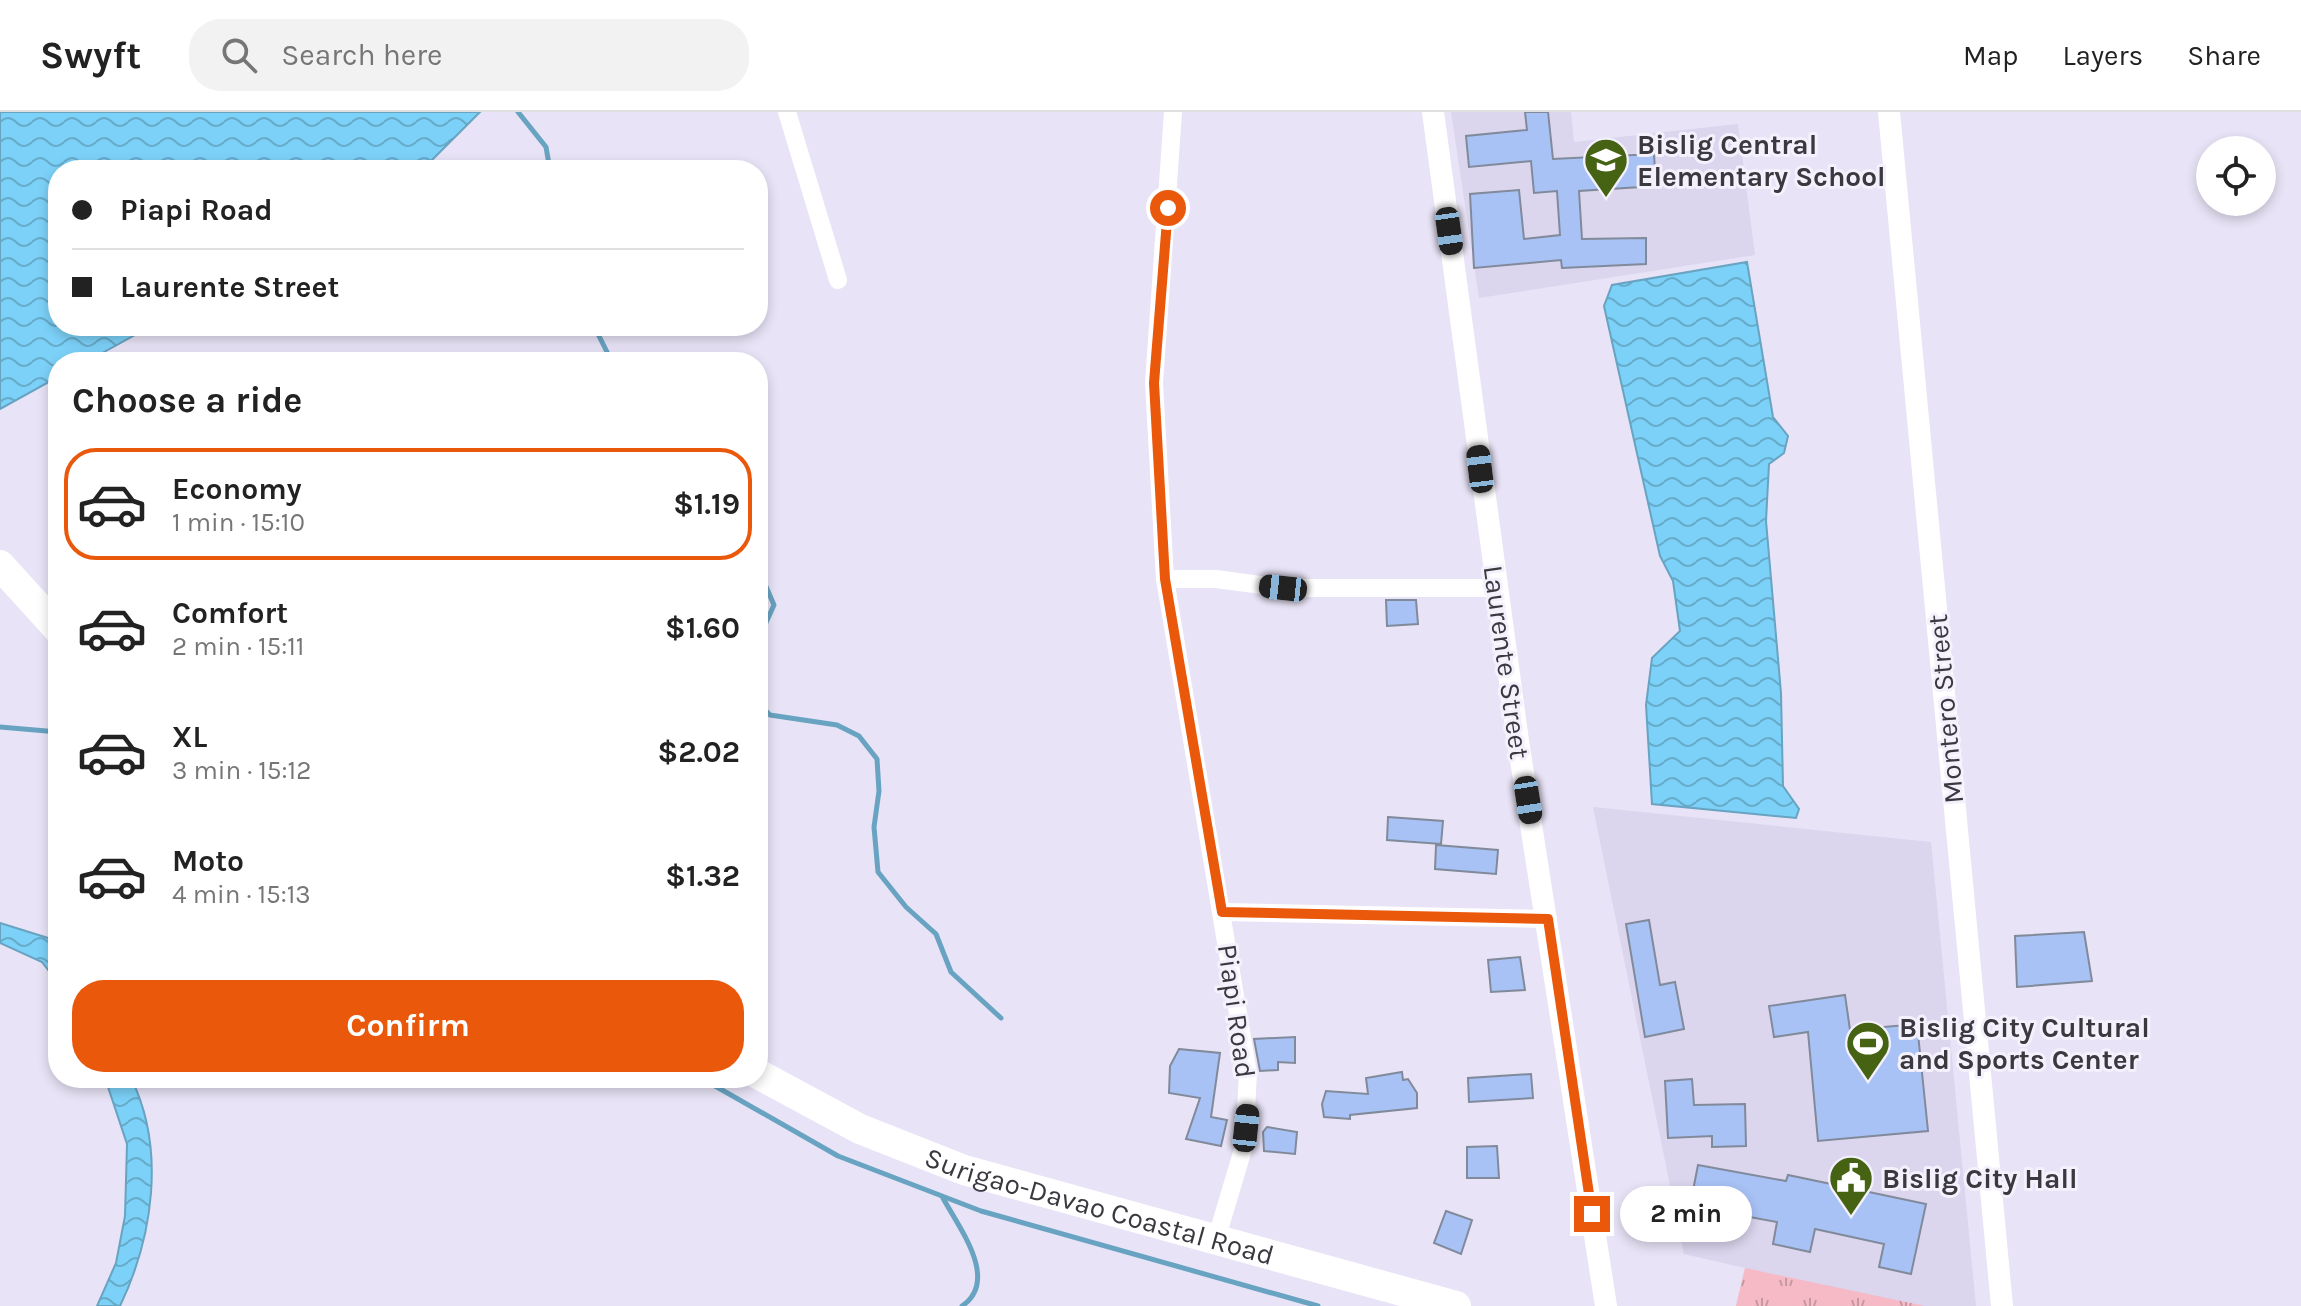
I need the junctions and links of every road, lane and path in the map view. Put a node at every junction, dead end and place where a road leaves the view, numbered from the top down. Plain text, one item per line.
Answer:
1 (787, 112) edge
2 (1173, 112) edge
3 (1433, 112) edge
4 (1889, 112) edge
5 (838, 280) dead end
6 (0, 565) edge
7 (1165, 579) junction
8 (1496, 588) junction
9 (48, 618) edge
10 (1222, 912) junction
11 (1548, 919) junction
12 (768, 1079) edge
13 (1216, 1240) junction
14 (1456, 1306) edge
15 (1606, 1306) edge
16 (2002, 1306) edge

1 - 5 street
2 - 7 street, Piapi Road
3 - 8 street, Laurente Street
4 - 16 street, Montero Street
6 - 9 highway
7 - 8 street
7 - 10 street, Piapi Road
8 - 11 street, Laurente Street
10 - 11 street
10 - 13 street, Piapi Road
11 - 15 street, Laurente Street
12 - 13 highway, Surigao-Davao Coastal Road
13 - 14 highway, Surigao-Davao Coastal Road

